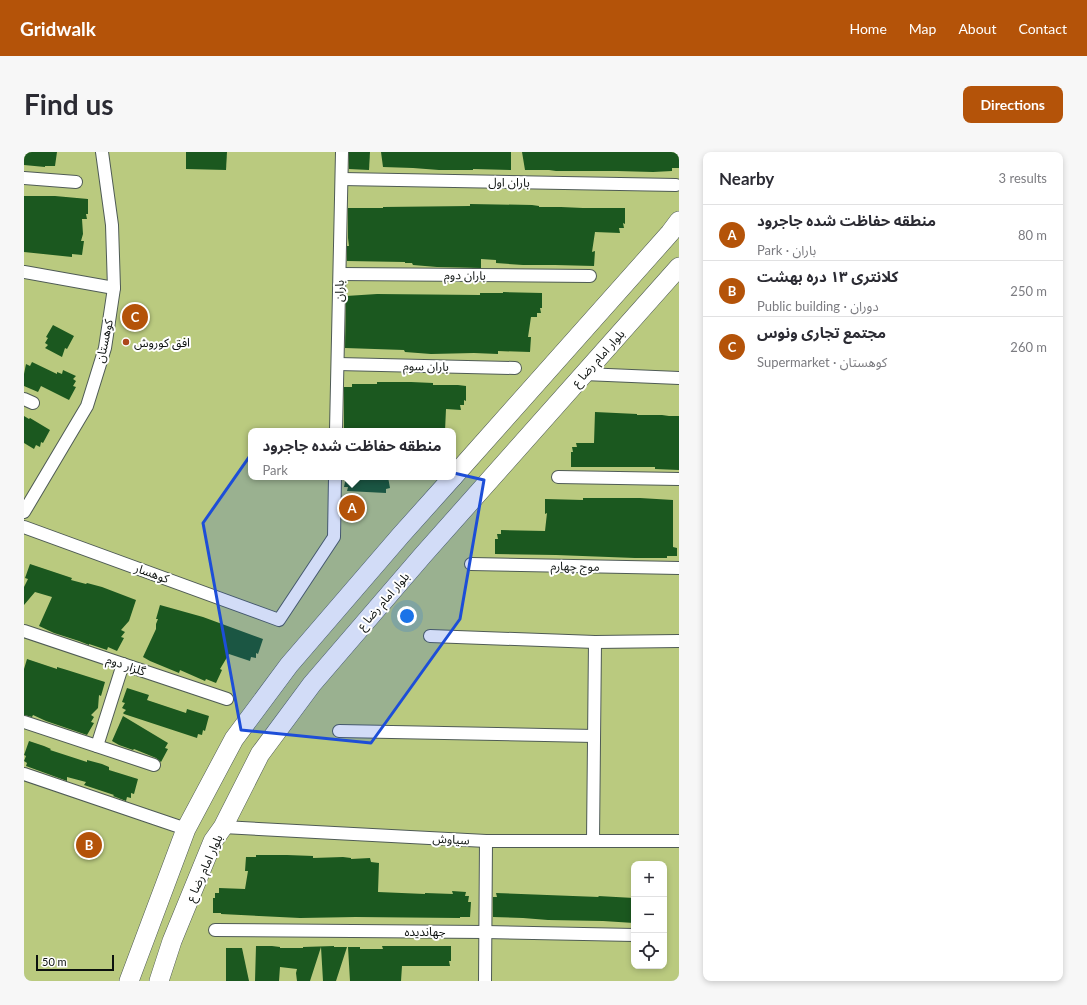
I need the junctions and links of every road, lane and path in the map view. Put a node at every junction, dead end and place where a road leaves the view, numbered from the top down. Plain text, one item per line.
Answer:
1 (102, 152) edge
2 (342, 152) edge
3 (24, 178) edge
4 (342, 179) junction
5 (76, 182) dead end
6 (676, 185) dead end
7 (679, 222) edge
8 (679, 267) edge
9 (24, 272) edge
10 (340, 274) junction
11 (590, 276) dead end
12 (114, 288) junction
13 (338, 364) junction
14 (515, 368) dead end
15 (584, 374) junction
16 (679, 378) edge
17 (336, 428) edge
18 (456, 474) edge
19 (558, 477) dead end
20 (679, 479) edge
21 (335, 480) edge
22 (450, 480) edge
23 (24, 512) edge
24 (24, 527) edge
25 (401, 535) junction
26 (423, 555) junction
27 (471, 564) dead end
28 (679, 568) edge
29 (24, 630) edge
30 (430, 636) dead end
31 (679, 641) edge
32 (595, 642) junction
33 (123, 664) junction
34 (227, 699) dead end
35 (24, 722) edge
36 (339, 731) dead end
37 (594, 736) junction
38 (97, 746) junction
39 (154, 765) dead end
40 (24, 774) edge
41 (222, 827) junction
42 (186, 829) junction
43 (486, 840) junction
44 (593, 841) junction
45 (679, 841) edge
46 (215, 930) dead end
47 (485, 932) junction
48 (631, 934) edge
49 (129, 981) edge
50 (159, 981) edge
51 (485, 981) edge

1 - 12 street, کوهستان
2 - 4 street, باران
3 - 5 street
4 - 6 street, باران اول
4 - 10 street, باران
7 - 18 main road
8 - 15 main road, بلوار امام رضا ع
9 - 12 street
10 - 11 street, باران دوم
10 - 13 street, باران
12 - 23 street, کوهستان
13 - 14 street, باران سوم
13 - 17 street, باران
15 - 16 street
15 - 26 main road, بلوار امام رضا ع
19 - 20 street
21 - 24 street, کوهسار
22 - 25 main road
25 - 26 main road
25 - 42 main road
26 - 41 main road, بلوار امام رضا ع
27 - 28 street, موج چهارم
29 - 33 street, گلزار دوم
30 - 32 street
31 - 32 street
32 - 37 street
33 - 34 street, گلزار دوم
33 - 38 street
35 - 38 street
36 - 37 street
37 - 44 street
38 - 39 street
40 - 42 street
41 - 43 street, سیاوش
41 - 50 main road, بلوار امام رضا ع
42 - 49 main road
43 - 44 street, سیاوش
43 - 47 street
44 - 45 street, سیاوش
46 - 47 street, جهاندیده
47 - 48 street, جهاندیده
47 - 51 street

